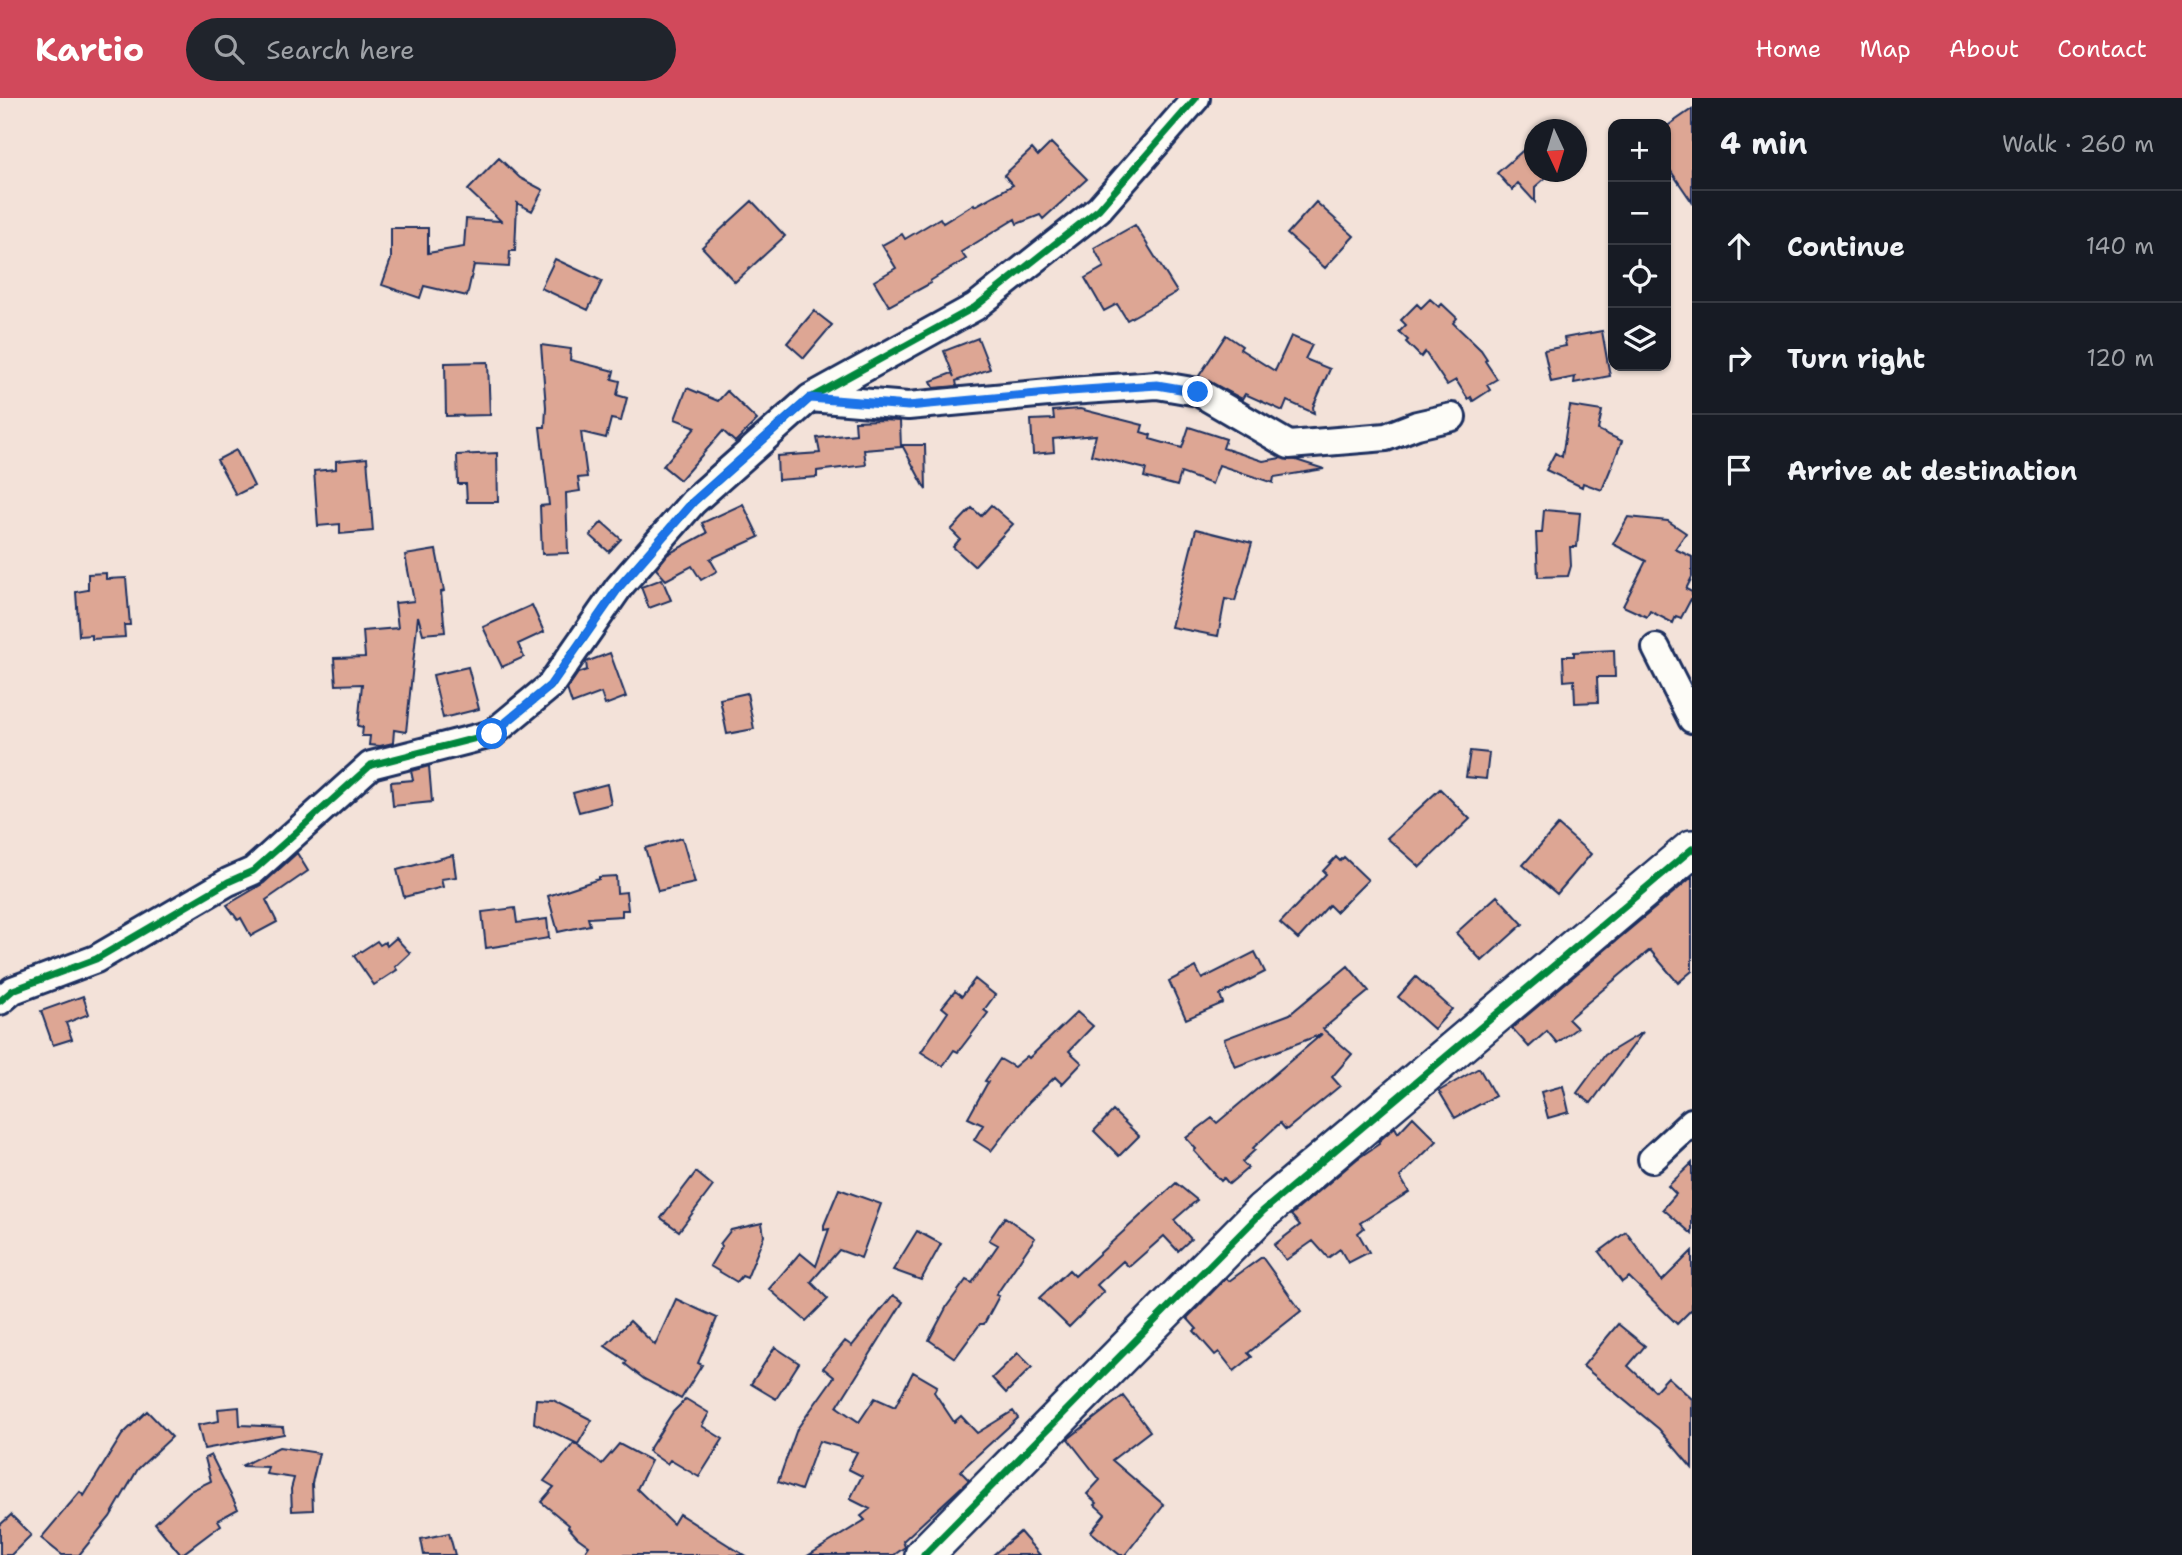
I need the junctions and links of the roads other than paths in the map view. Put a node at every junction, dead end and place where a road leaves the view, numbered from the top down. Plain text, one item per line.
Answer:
1 (1196, 98) edge
2 (810, 398) junction
3 (1452, 417) dead end
4 (1656, 648) dead end
5 (1692, 719) edge
6 (1692, 849) edge
7 (0, 1001) edge
8 (1692, 1122) edge
9 (1652, 1159) dead end
10 (924, 1555) edge

1 - 2 street
2 - 3 street
2 - 7 street
4 - 5 street
6 - 10 street
8 - 9 street

